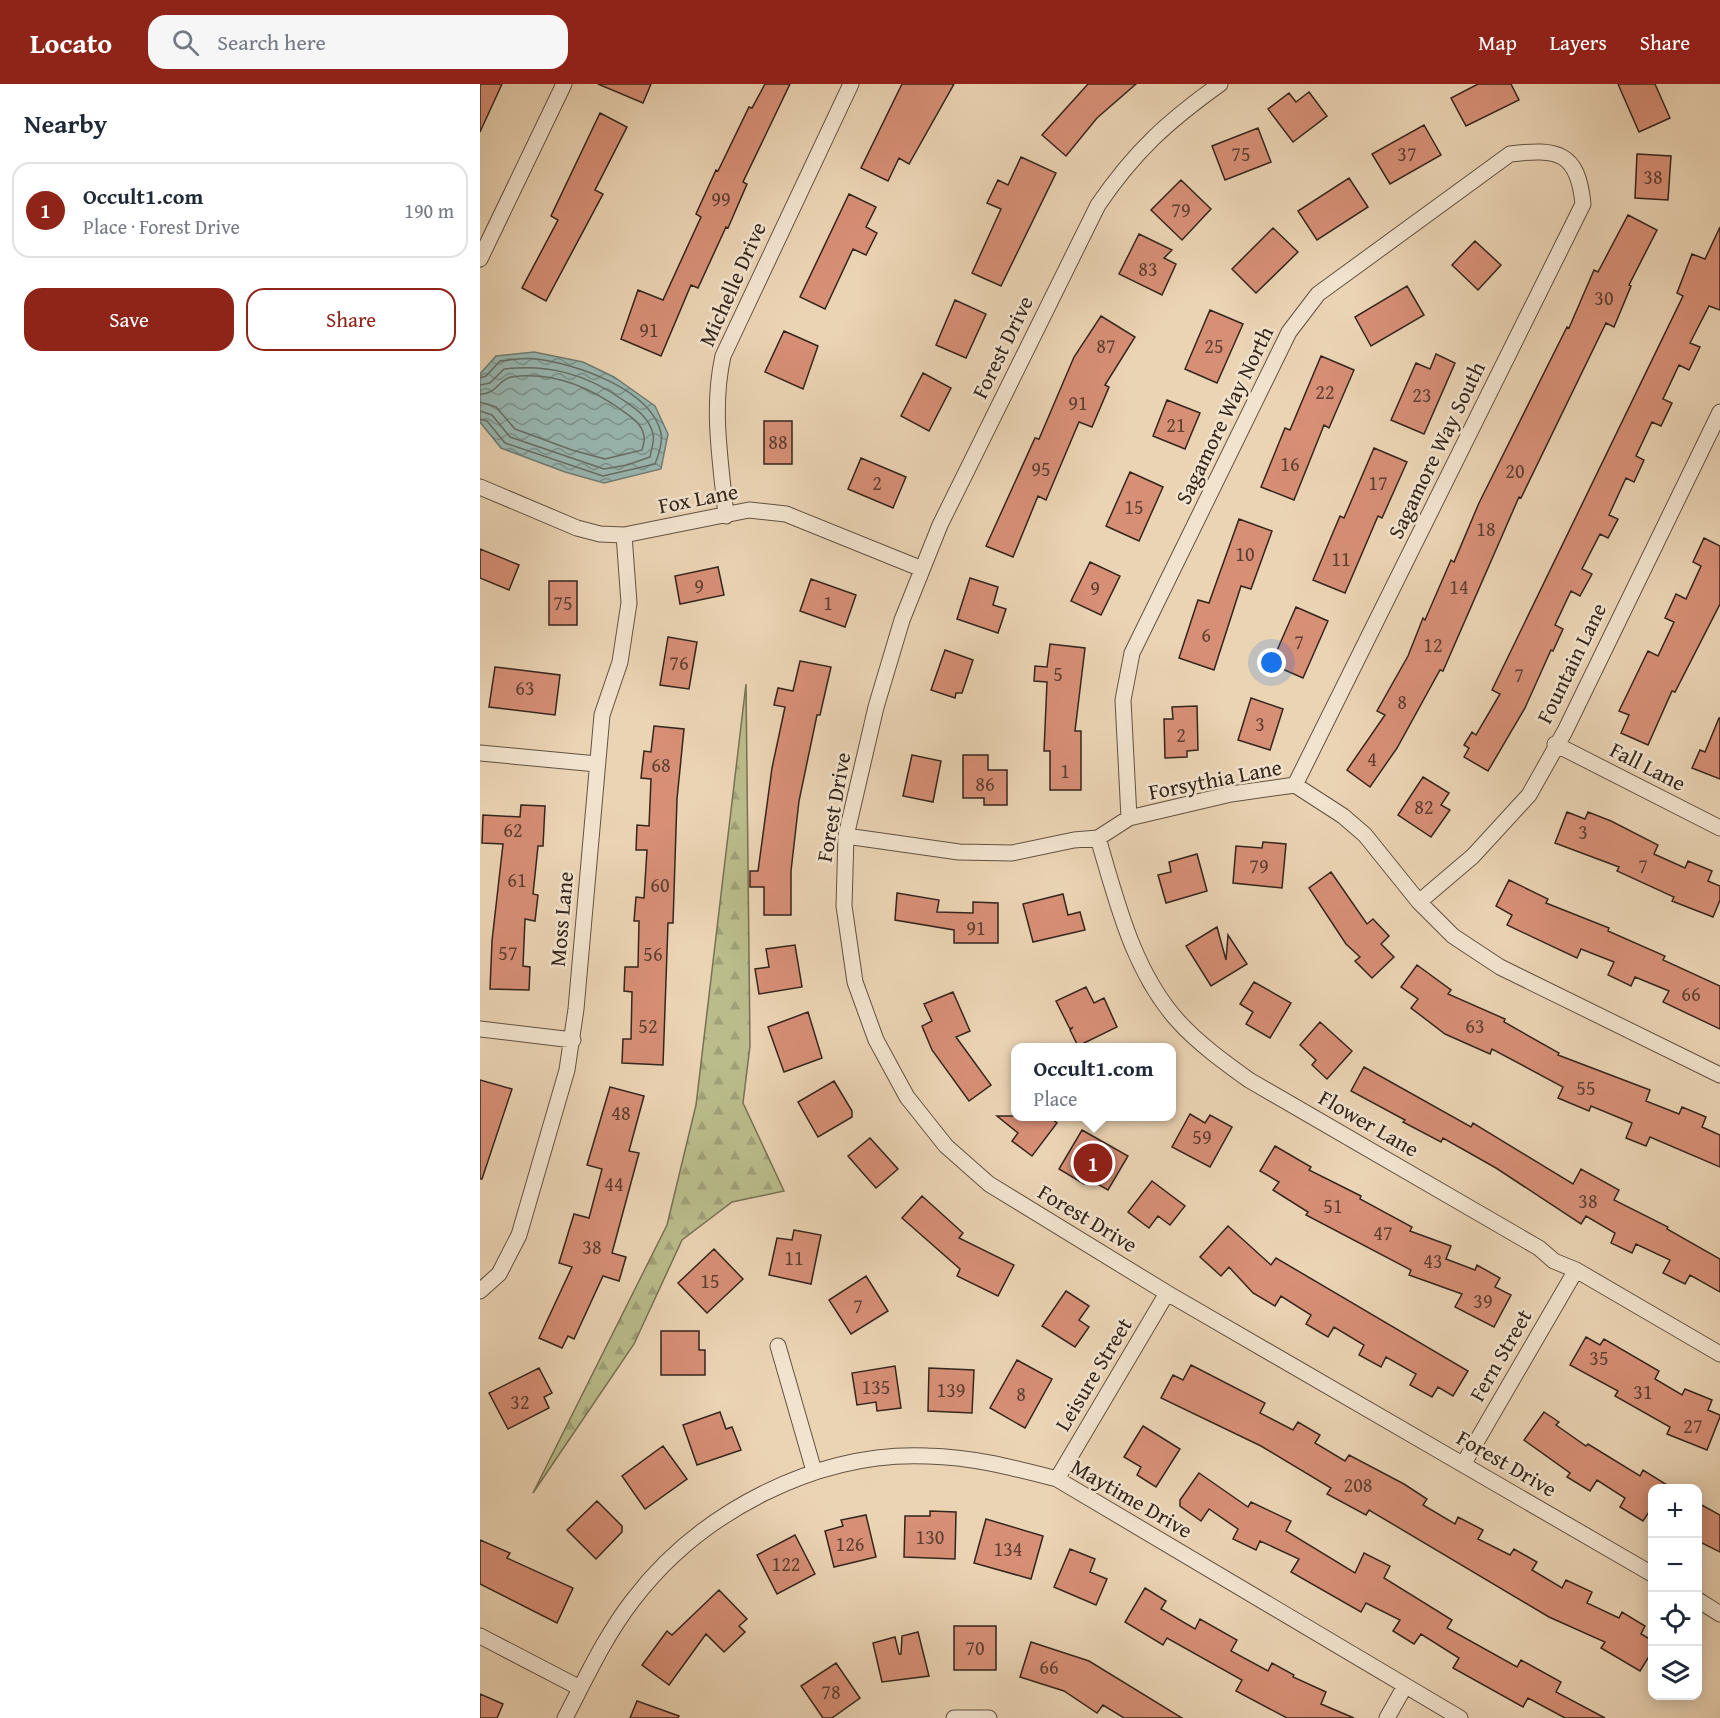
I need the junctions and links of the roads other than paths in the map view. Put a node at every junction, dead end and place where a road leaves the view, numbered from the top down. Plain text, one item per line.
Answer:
1 (564, 84) edge
2 (851, 84) edge
3 (1220, 84) edge
4 (1542, 150) joint
5 (480, 259) edge
6 (1720, 412) edge
7 (480, 487) edge
8 (726, 516) junction
9 (624, 535) junction
10 (922, 570) junction
11 (1555, 744) junction
12 (480, 753) edge
13 (597, 764) junction
14 (1295, 785) junction
15 (1129, 818) junction
16 (1720, 828) edge
17 (846, 836) junction
18 (1098, 838) junction
19 (1419, 902) junction
20 (480, 1029) edge
21 (573, 1040) junction
22 (1720, 1076) edge
23 (1576, 1270) junction
24 (480, 1291) edge
25 (1167, 1293) junction
26 (778, 1346) dead end
27 (1720, 1354) edge
28 (1464, 1463) junction
29 (814, 1471) junction
30 (1057, 1479) junction
31 (1648, 1571) edge
32 (1702, 1603) edge
33 (1720, 1614) edge
34 (480, 1636) edge
35 (1405, 1686) junction
36 (580, 1688) junction
37 (565, 1718) edge
38 (954, 1718) edge
39 (990, 1718) edge
40 (1387, 1718) edge
41 (1460, 1718) edge

1 - 5 street
2 - 8 street, Michelle Drive
3 - 10 street, Forest Drive
4 - 14 street, Sagamore Way South
4 - 15 street, Sagamore Way North
6 - 11 street, Fountain Lane
7 - 9 street, Fox Lane
8 - 9 street, Fox Lane
8 - 10 street, Fox Lane
9 - 13 street, Moss Lane
10 - 17 street, Forest Drive
11 - 16 street, Fall Lane
11 - 19 street, Fountain Lane
12 - 13 street
13 - 21 street, Moss Lane
14 - 15 street, Forsythia Lane
14 - 19 street, Forsythia Lane
15 - 18 street, Forsythia Lane
17 - 18 street, Forsythia Lane
17 - 25 street, Forest Drive
18 - 23 street, Flower Lane
19 - 22 street, Forsythia Lane
20 - 21 street
21 - 24 street, Moss Lane
23 - 27 street, Flower Lane
23 - 28 street, Fern Street
25 - 28 street, Forest Drive
25 - 30 street, Leisure Street
26 - 29 street
28 - 31 street, Forest Drive
29 - 30 street, Maytime Drive
29 - 36 street, Maytime Drive
30 - 35 street, Maytime Drive
32 - 33 street
34 - 36 street
35 - 40 street
35 - 41 street, Maytime Drive
36 - 37 street, Maytime Drive
38 - 39 street

